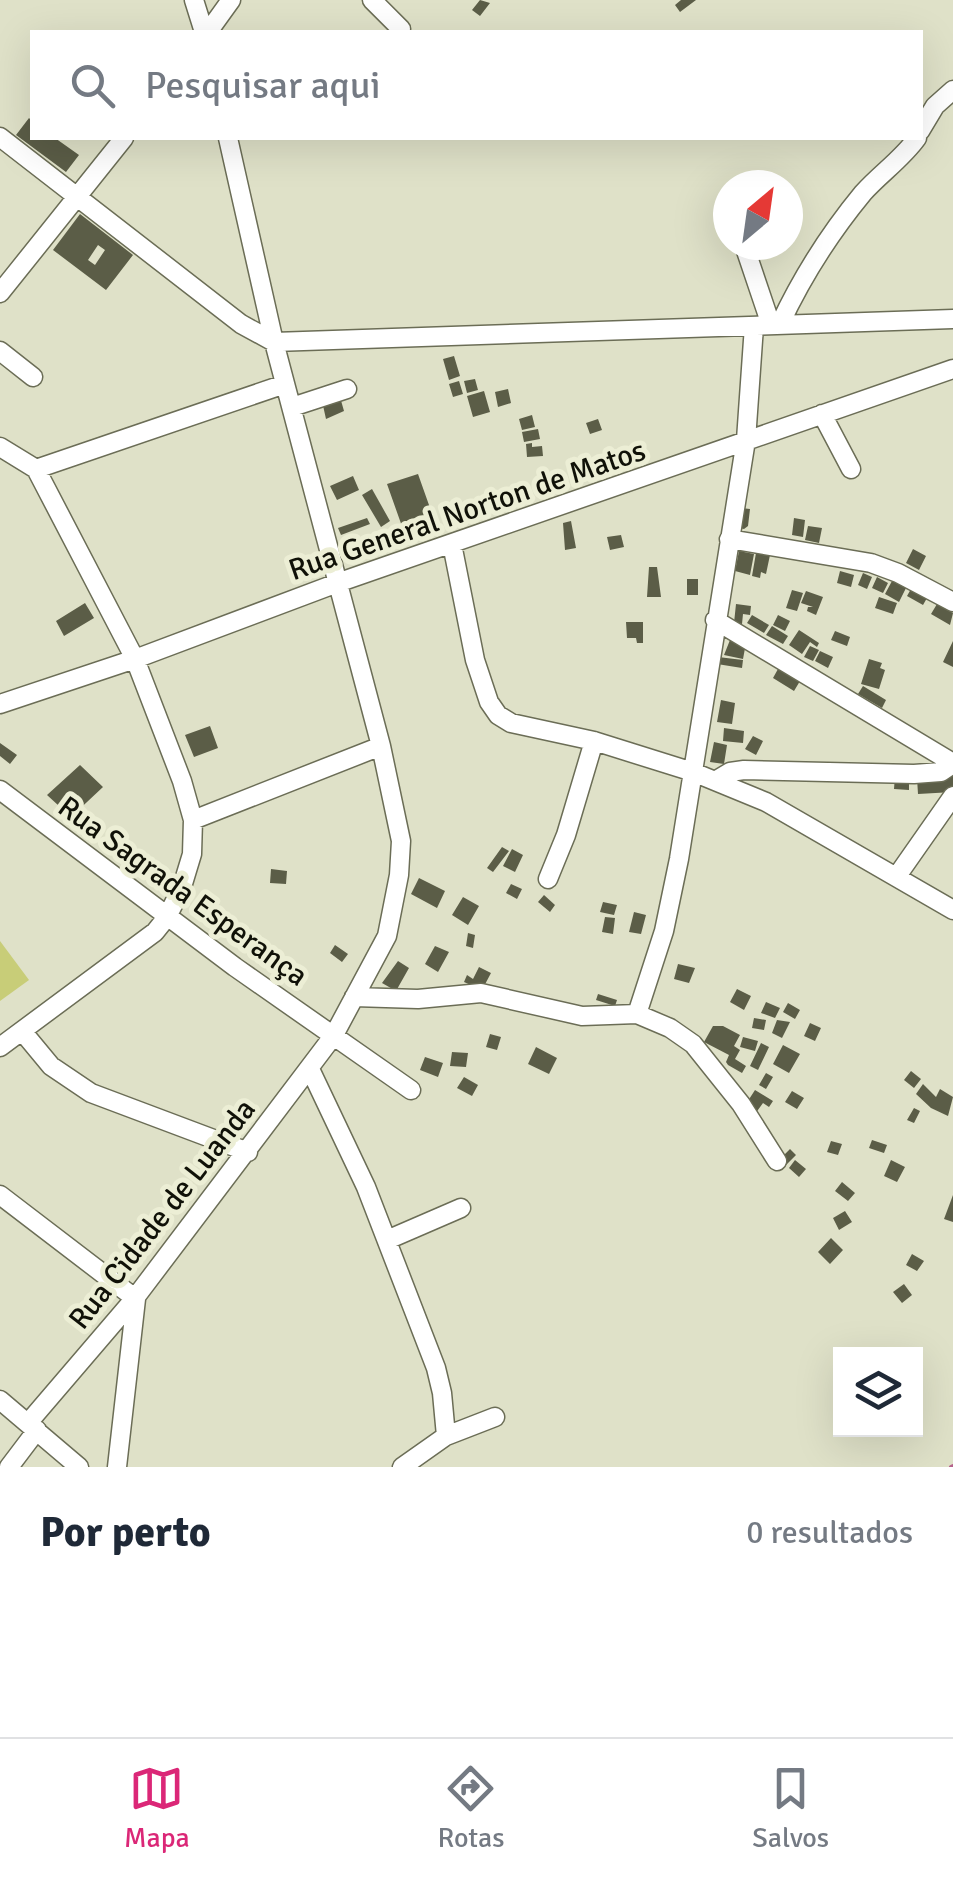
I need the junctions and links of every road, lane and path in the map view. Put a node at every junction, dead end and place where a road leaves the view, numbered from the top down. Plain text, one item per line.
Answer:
1 (194, 0) edge
2 (231, 0) edge
3 (372, 0) edge
4 (401, 29) dead end
5 (205, 30) edge
6 (208, 30) edge
7 (953, 90) edge
8 (923, 127) edge
9 (0, 138) edge
10 (122, 140) edge
11 (228, 140) edge
12 (915, 140) edge
13 (77, 196) junction
14 (748, 260) edge
15 (0, 293) edge
16 (953, 319) edge
17 (768, 325) junction
18 (274, 342) junction
19 (0, 350) edge
20 (953, 369) edge
21 (33, 377) dead end
22 (285, 384) junction
23 (347, 389) dead end
24 (292, 407) junction
25 (822, 414) junction
26 (746, 440) junction
27 (0, 447) edge
28 (36, 469) junction
29 (851, 469) dead end
30 (729, 539) junction
31 (452, 544) junction
32 (340, 582) junction
33 (953, 602) edge
34 (716, 620) junction
35 (135, 659) junction
36 (0, 704) edge
37 (594, 741) junction
38 (382, 746) junction
39 (953, 763) edge
40 (693, 772) junction
41 (716, 781) junction
42 (0, 790) edge
43 (953, 796) edge
44 (192, 820) junction
45 (897, 876) junction
46 (548, 879) dead end
47 (953, 910) edge
48 (167, 917) junction
49 (354, 997) junction
50 (637, 1014) junction
51 (22, 1032) junction
52 (334, 1035) junction
53 (0, 1047) edge
54 (310, 1069) junction
55 (411, 1090) dead end
56 (248, 1152) junction
57 (777, 1161) dead end
58 (0, 1194) edge
59 (460, 1208) dead end
60 (387, 1240) junction
61 (135, 1298) junction
62 (0, 1400) edge
63 (495, 1417) dead end
64 (33, 1427) junction
65 (446, 1436) junction
66 (8, 1467) edge
67 (79, 1467) edge
68 (118, 1467) edge
69 (402, 1467) edge

1 - 5 street
2 - 6 street
3 - 4 street
7 - 8 street
9 - 13 street
10 - 13 street
11 - 18 street, Rua Cidade de Luanda
12 - 17 street
13 - 15 street
13 - 18 street
14 - 17 street
16 - 17 street
17 - 18 street
17 - 26 street
18 - 22 street, Rua Cidade de Luanda
19 - 21 street
20 - 25 street, Rua General Norton de Matos
22 - 24 street, Rua Cidade de Luanda
22 - 28 street
23 - 24 street
24 - 32 street, Rua Cidade de Luanda
25 - 26 street, Rua General Norton de Matos
25 - 29 street
26 - 30 street
26 - 31 street, Rua General Norton de Matos
27 - 28 street
28 - 35 street
30 - 33 street
30 - 34 street
31 - 32 street, Rua General Norton de Matos
31 - 37 street
32 - 35 street, Rua General Norton de Matos
32 - 38 street, Rua Cidade de Luanda
34 - 39 street
34 - 40 street
35 - 36 street, Rua General Norton de Matos
35 - 44 street
37 - 40 street
37 - 46 street
38 - 44 street
38 - 49 street, Rua Cidade de Luanda
39 - 41 street
40 - 41 street
40 - 50 street
41 - 45 street
42 - 48 street, Rua Sagrada Esperança
43 - 45 street
44 - 48 street
45 - 47 street
48 - 51 street
48 - 52 street, Rua Sagrada Esperança
49 - 50 street
49 - 52 street, Rua Cidade de Luanda
50 - 57 street
51 - 53 street
51 - 56 street
52 - 54 street, Rua Cidade de Luanda
52 - 55 street, Rua Sagrada Esperança
54 - 56 street, Rua Cidade de Luanda
54 - 60 street
56 - 61 street, Rua Cidade de Luanda
58 - 61 street
59 - 60 street
60 - 65 street
61 - 64 street, Rua Cidade de Luanda
61 - 68 street
62 - 64 street
63 - 65 street
64 - 66 street, Rua Cidade de Luanda
64 - 67 street
65 - 69 street

